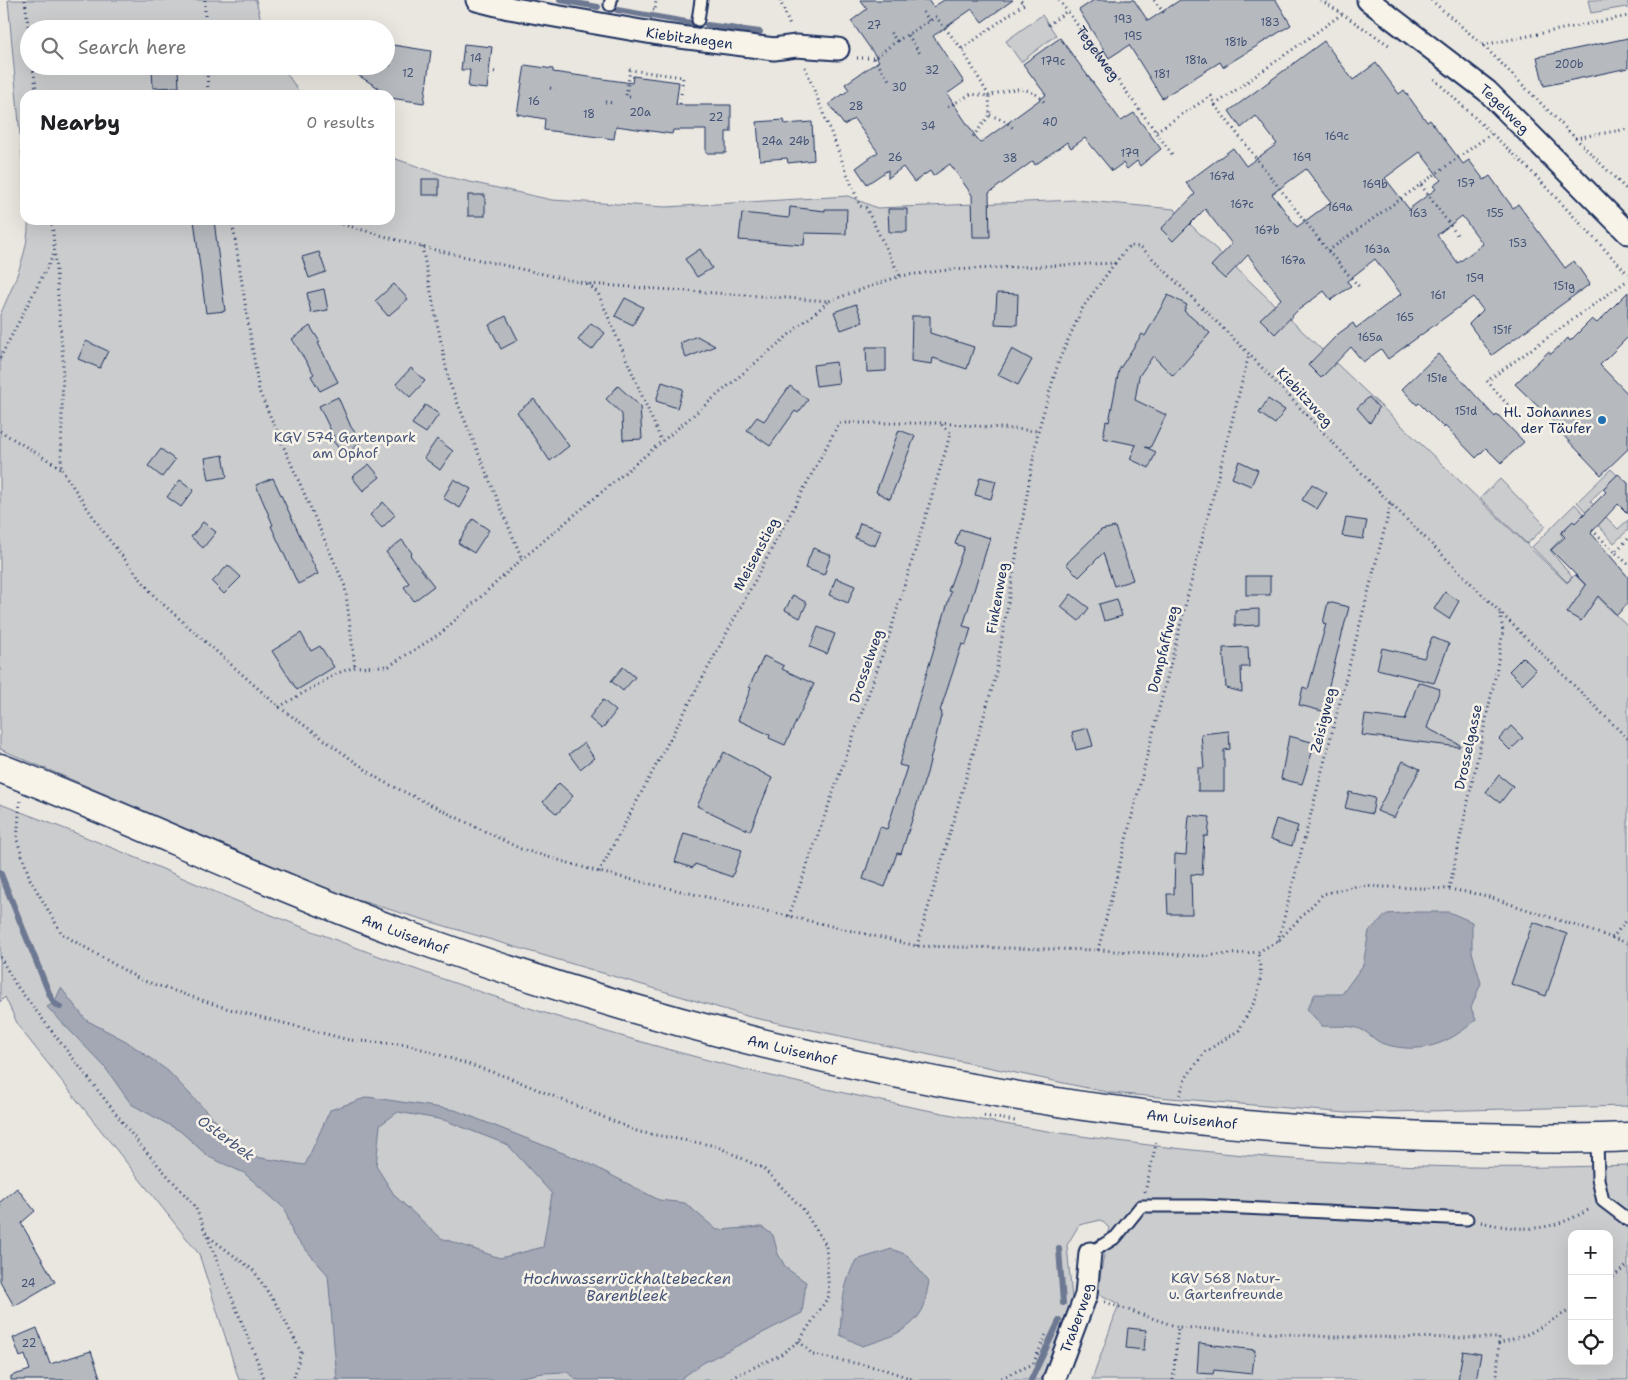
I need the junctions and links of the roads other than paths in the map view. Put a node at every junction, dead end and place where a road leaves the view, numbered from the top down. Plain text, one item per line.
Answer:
1 (477, 0) edge
2 (701, 0) edge
3 (1368, 0) edge
4 (701, 16) dead end
5 (838, 50) road end
6 (1628, 233) edge
7 (0, 768) edge
8 (1628, 1137) edge
9 (1597, 1139) junction
10 (1468, 1219) road end
11 (1628, 1220) edge
12 (1090, 1253) joint
13 (1054, 1380) edge

1 - 5 street, Kiebitzhegen
2 - 4 lane
3 - 6 street, Tegelweg
7 - 9 main road, Am Luisenhof
8 - 9 main road, Am Luisenhof
9 - 11 lane
10 - 12 lane
12 - 13 street, Traberweg

